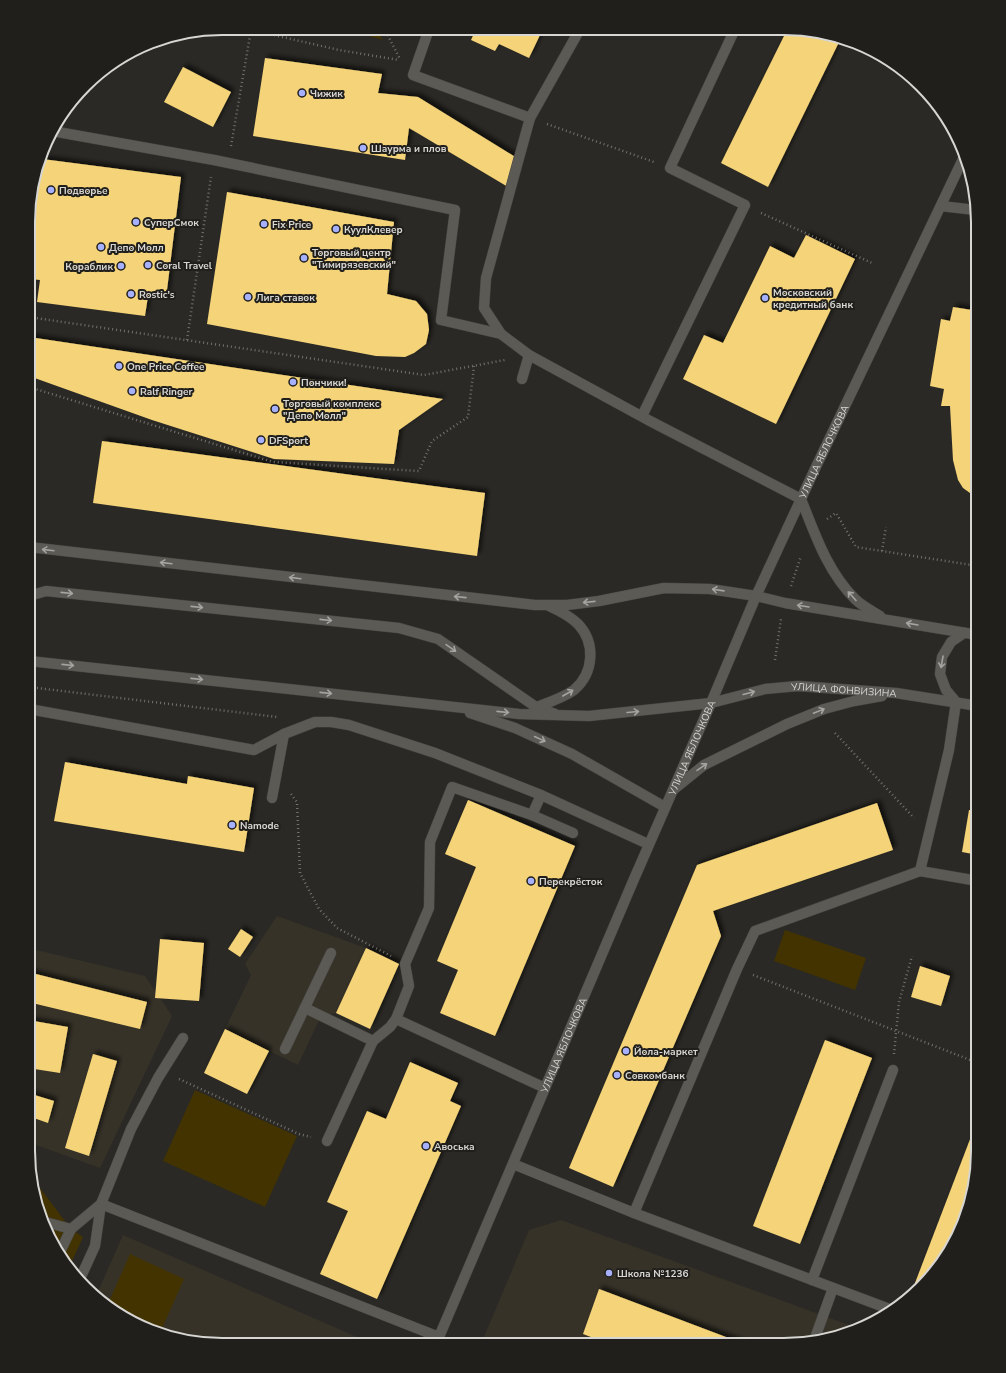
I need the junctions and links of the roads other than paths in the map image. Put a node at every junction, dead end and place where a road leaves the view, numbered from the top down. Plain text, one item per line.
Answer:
1 (428, 35) edge
2 (577, 35) edge
3 (733, 35) edge
4 (530, 118) junction
5 (58, 132) edge
6 (961, 163) edge
7 (941, 206) junction
8 (971, 210) edge
9 (501, 334) junction
10 (529, 355) junction
11 (522, 379) dead end
12 (642, 416) junction
13 (801, 499) junction
14 (35, 549) edge
15 (35, 594) edge
16 (756, 596) junction
17 (549, 606) junction
18 (883, 619) junction
19 (964, 633) junction
20 (971, 634) edge
21 (35, 662) edge
22 (896, 694) junction
23 (956, 702) junction
24 (711, 703) junction
25 (971, 705) edge
26 (451, 706) junction
27 (536, 707) junction
28 (35, 710) edge
29 (519, 714) junction
30 (558, 715) junction
31 (284, 734) junction
32 (672, 791) junction
33 (541, 795) junction
34 (272, 798) dead end
35 (665, 806) junction
36 (532, 816) junction
37 (573, 833) dead end
38 (648, 844) junction
39 (920, 871) junction
40 (971, 880) edge
41 (331, 953) dead end
42 (305, 1008) junction
43 (396, 1019) junction
44 (183, 1038) dead end
45 (373, 1041) junction
46 (285, 1049) dead end
47 (893, 1070) road end
48 (545, 1088) junction
49 (327, 1141) road end
50 (513, 1164) junction
51 (101, 1204) junction
52 (634, 1213) junction
53 (50, 1223) edge
54 (71, 1229) junction
55 (62, 1247) edge
56 (82, 1275) edge
57 (812, 1280) junction
58 (833, 1288) junction
59 (886, 1308) edge
60 (816, 1335) edge
61 (430, 1338) edge
62 (438, 1338) edge

1 - 4 street
2 - 4 street
3 - 12 street
4 - 9 street
5 - 9 street
6 - 7 street, УЛИЦА ЯБЛОЧКОВА
7 - 8 street
7 - 13 street, УЛИЦА ЯБЛОЧКОВА
9 - 10 street
10 - 11 street
10 - 12 street
12 - 13 street
13 - 16 street, УЛИЦА ЯБЛОЧКОВА
18 -> 13 street
17 -> 14 street
15 -> 27 street
16 -> 17 street
18 -> 16 street
16 - 24 street, УЛИЦА ЯБЛОЧКОВА
27 -> 17 street
19 -> 18 street
19 - 20 street
19 -> 23 street
21 -> 26 street
22 - 23 street, УЛИЦА ФОНВИЗИНА
24 -> 22 street, УЛИЦА ФОНВИЗИНА
32 -> 22 street
23 - 25 street, УЛИЦА ФОНВИЗИНА
23 - 39 street
30 -> 24 street, УЛИЦА ФОНВИЗИНА
24 - 32 street, УЛИЦА ЯБЛОЧКОВА
26 -> 29 street, УЛИЦА ФОНВИЗИНА
26 -> 35 street
27 - 29 street
27 - 30 street
28 - 31 street
29 - 30 street, УЛИЦА ФОНВИЗИНА
31 - 33 street
31 - 34 street
32 - 35 street, УЛИЦА ЯБЛОЧКОВА
33 - 36 street
33 - 38 street
35 - 38 street, УЛИЦА ЯБЛОЧКОВА
36 - 37 street
36 - 43 street
38 - 48 street, УЛИЦА ЯБЛОЧКОВА
39 - 40 street
39 - 52 street
41 - 42 street
42 - 45 street
42 - 46 street
43 - 45 street
43 - 48 street
44 - 51 street
45 - 49 street
47 - 57 street
48 - 50 street, УЛИЦА ЯБЛОЧКОВА
50 - 52 street
50 - 62 street, УЛИЦА ЯБЛОЧКОВА
51 - 54 street
51 - 56 street
51 - 61 street
52 - 57 street
53 - 54 street
54 - 55 street
57 - 58 street
58 - 59 street
58 - 60 street

